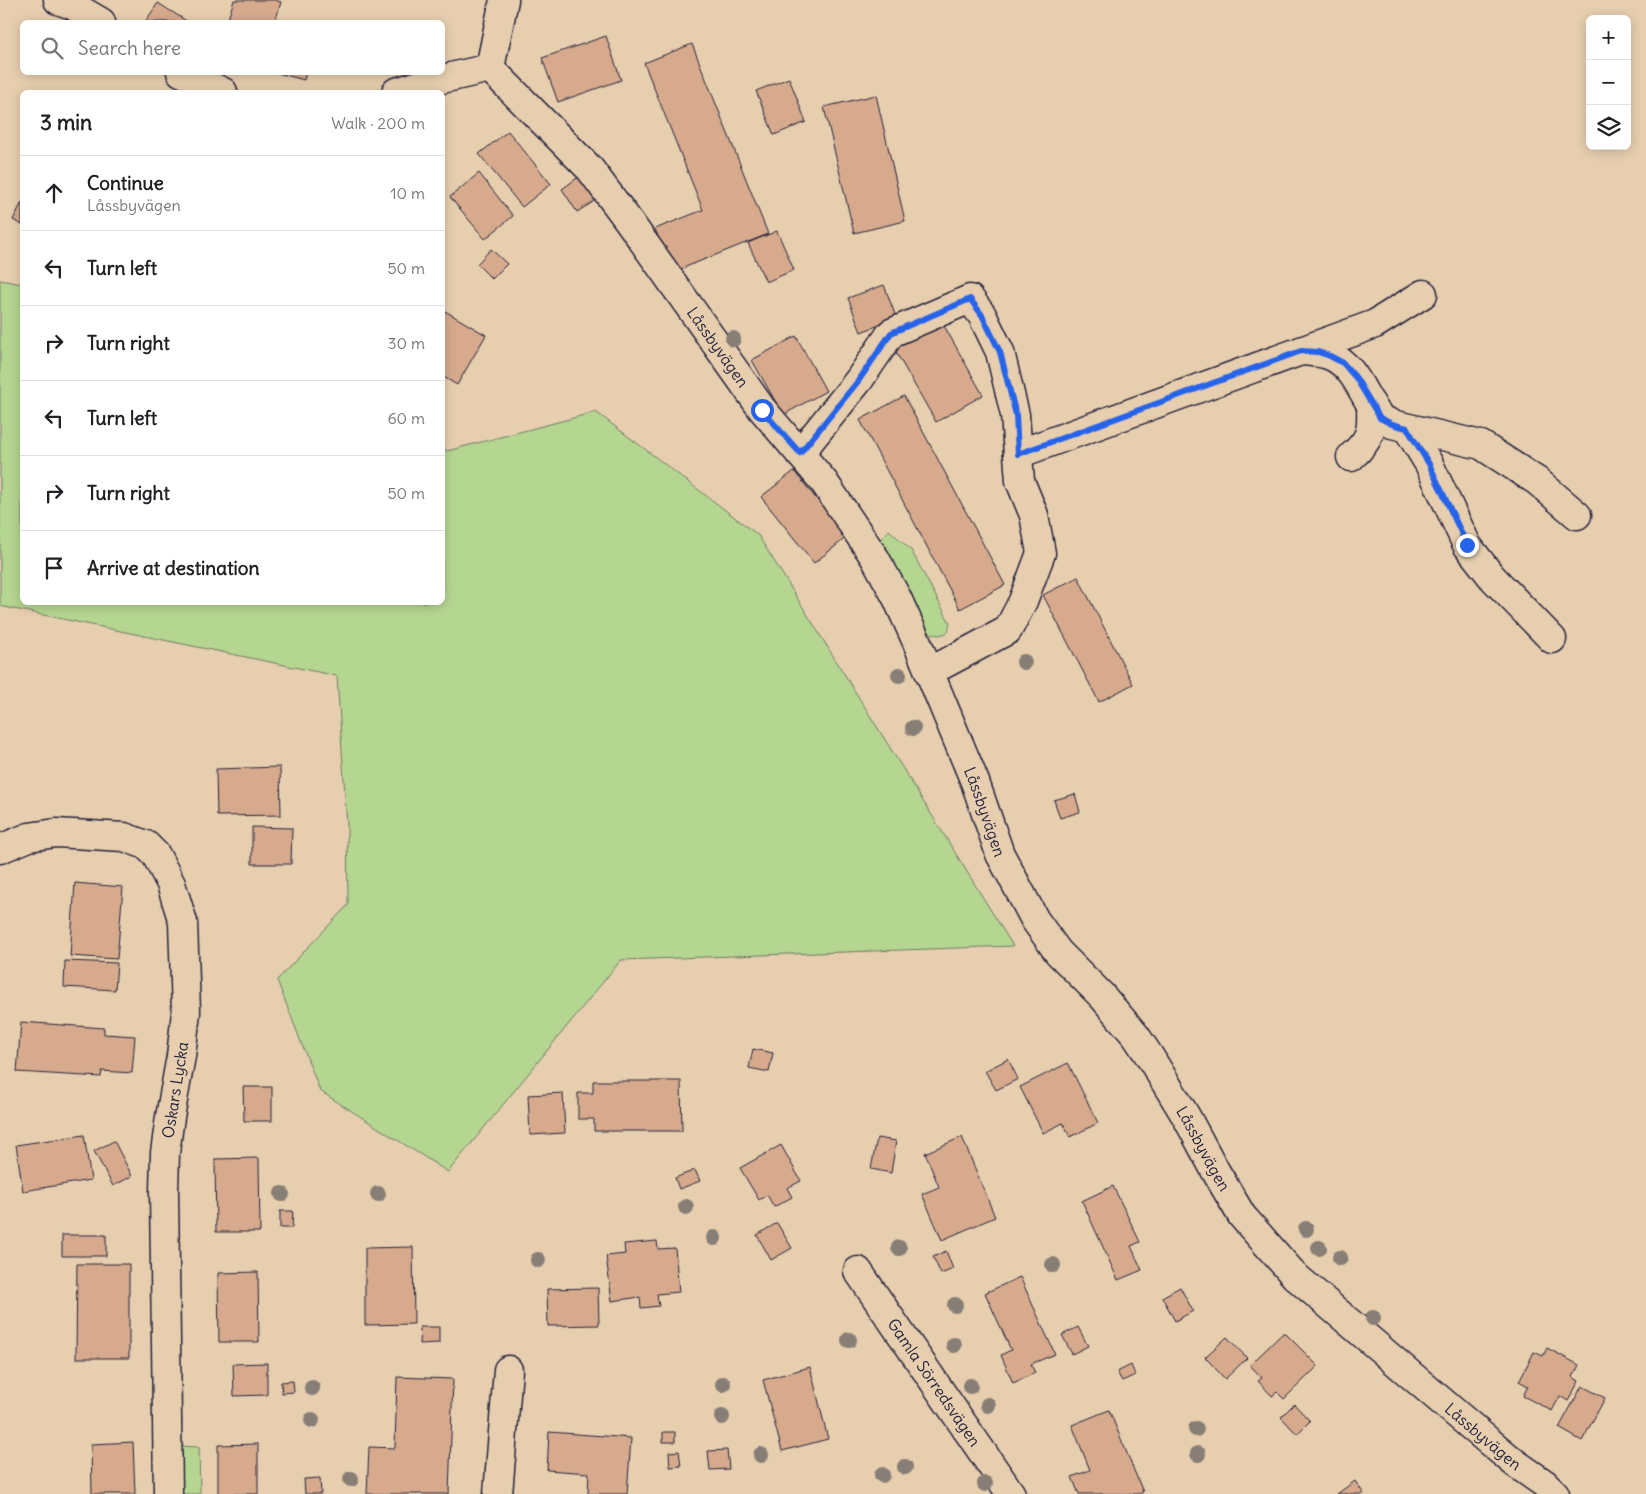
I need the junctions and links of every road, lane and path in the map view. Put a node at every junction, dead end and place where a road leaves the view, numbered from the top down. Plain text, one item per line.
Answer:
1 (58, 0) edge
2 (504, 0) edge
3 (98, 20) edge
4 (490, 68) junction
5 (187, 75) edge
6 (219, 90) edge
7 (402, 90) edge
8 (1423, 294) dead end
9 (1301, 351) junction
10 (1371, 404) junction
11 (1407, 428) junction
12 (800, 453) junction
13 (1018, 454) junction
14 (1351, 457) dead end
15 (1577, 515) dead end
16 (1552, 639) dead end
17 (929, 672) junction
18 (0, 849) edge
19 (858, 1271) dead end
20 (508, 1370) dead end
21 (168, 1494) edge
22 (498, 1494) edge
23 (1011, 1494) edge
24 (1555, 1494) edge

1 - 3 street
2 - 4 street
4 - 7 street
4 - 12 street, Låssbyvägen
5 - 6 street
8 - 9 street
9 - 10 street
9 - 13 street
10 - 11 street
10 - 14 street
11 - 15 street
11 - 16 street
12 - 13 street
12 - 17 street, Låssbyvägen
13 - 17 street
17 - 24 street, Låssbyvägen
18 - 21 street, Oskars Lycka
19 - 23 street, Gamla Sörredsvägen
20 - 22 street

